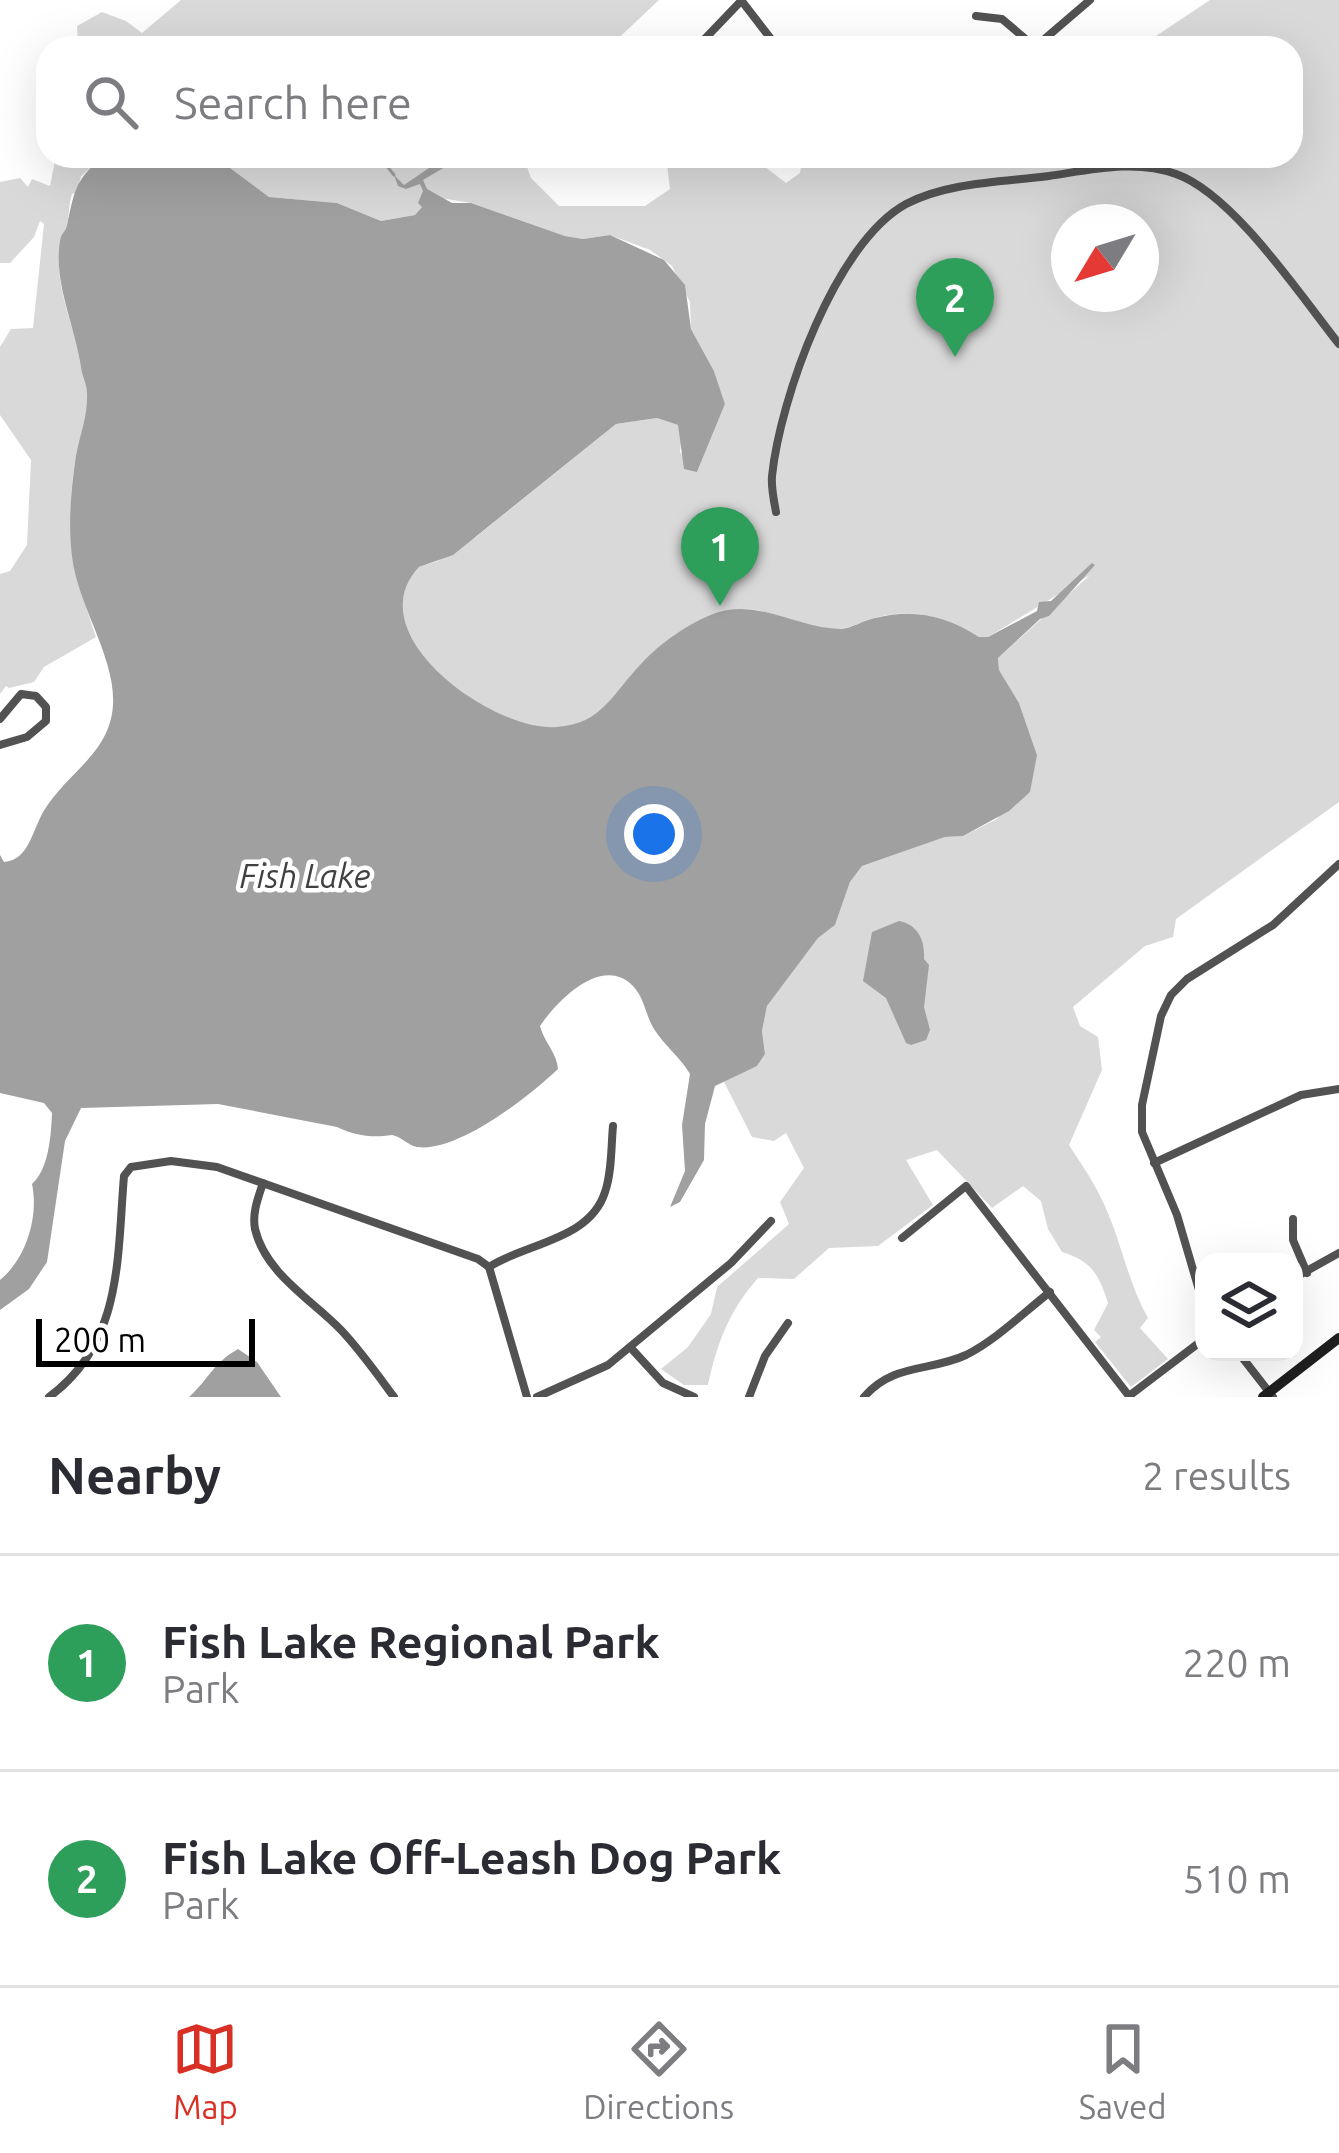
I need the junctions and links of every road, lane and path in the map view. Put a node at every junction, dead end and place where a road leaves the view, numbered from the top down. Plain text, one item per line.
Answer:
1 (741, 0) edge
2 (1090, 0) edge
3 (976, 16) dead end
4 (707, 36) edge
5 (769, 36) edge
6 (1022, 36) edge
7 (1048, 36) edge
8 (1104, 168) edge
9 (1132, 168) edge
10 (1339, 344) edge
11 (776, 512) dead end
12 (0, 719) edge
13 (0, 745) edge
14 (1339, 864) edge
15 (1339, 1088) edge
16 (614, 1126) dead end
17 (1154, 1163) junction
18 (263, 1183) junction
19 (1293, 1219) dead end
20 (771, 1221) dead end
21 (902, 1238) dead end
22 (1339, 1253) edge
23 (489, 1267) junction
24 (1307, 1273) junction
25 (1195, 1275) edge
26 (1303, 1275) edge
27 (1050, 1292) junction
28 (788, 1323) dead end
29 (1339, 1338) edge
30 (1195, 1346) edge
31 (631, 1347) junction
32 (1244, 1361) edge
33 (1268, 1396) edge
34 (49, 1397) edge
35 (394, 1397) edge
36 (527, 1397) edge
37 (537, 1397) edge
38 (694, 1397) edge
39 (749, 1397) edge
40 (863, 1397) edge
41 (1128, 1397) edge

1 - 4 street
1 - 5 street
2 - 7 street
3 - 6 street
8 - 11 street
9 - 10 street
12 - 13 street
14 - 17 street
15 - 17 street
16 - 23 street
17 - 25 street
18 - 23 street
18 - 34 street
18 - 35 street
19 - 24 street
20 - 31 street
21 - 27 street
22 - 24 street
23 - 36 street
24 - 26 street
27 - 40 street
27 - 41 street
28 - 39 street
29 - 33 street
30 - 41 street
31 - 37 street
31 - 38 street
32 - 33 street

